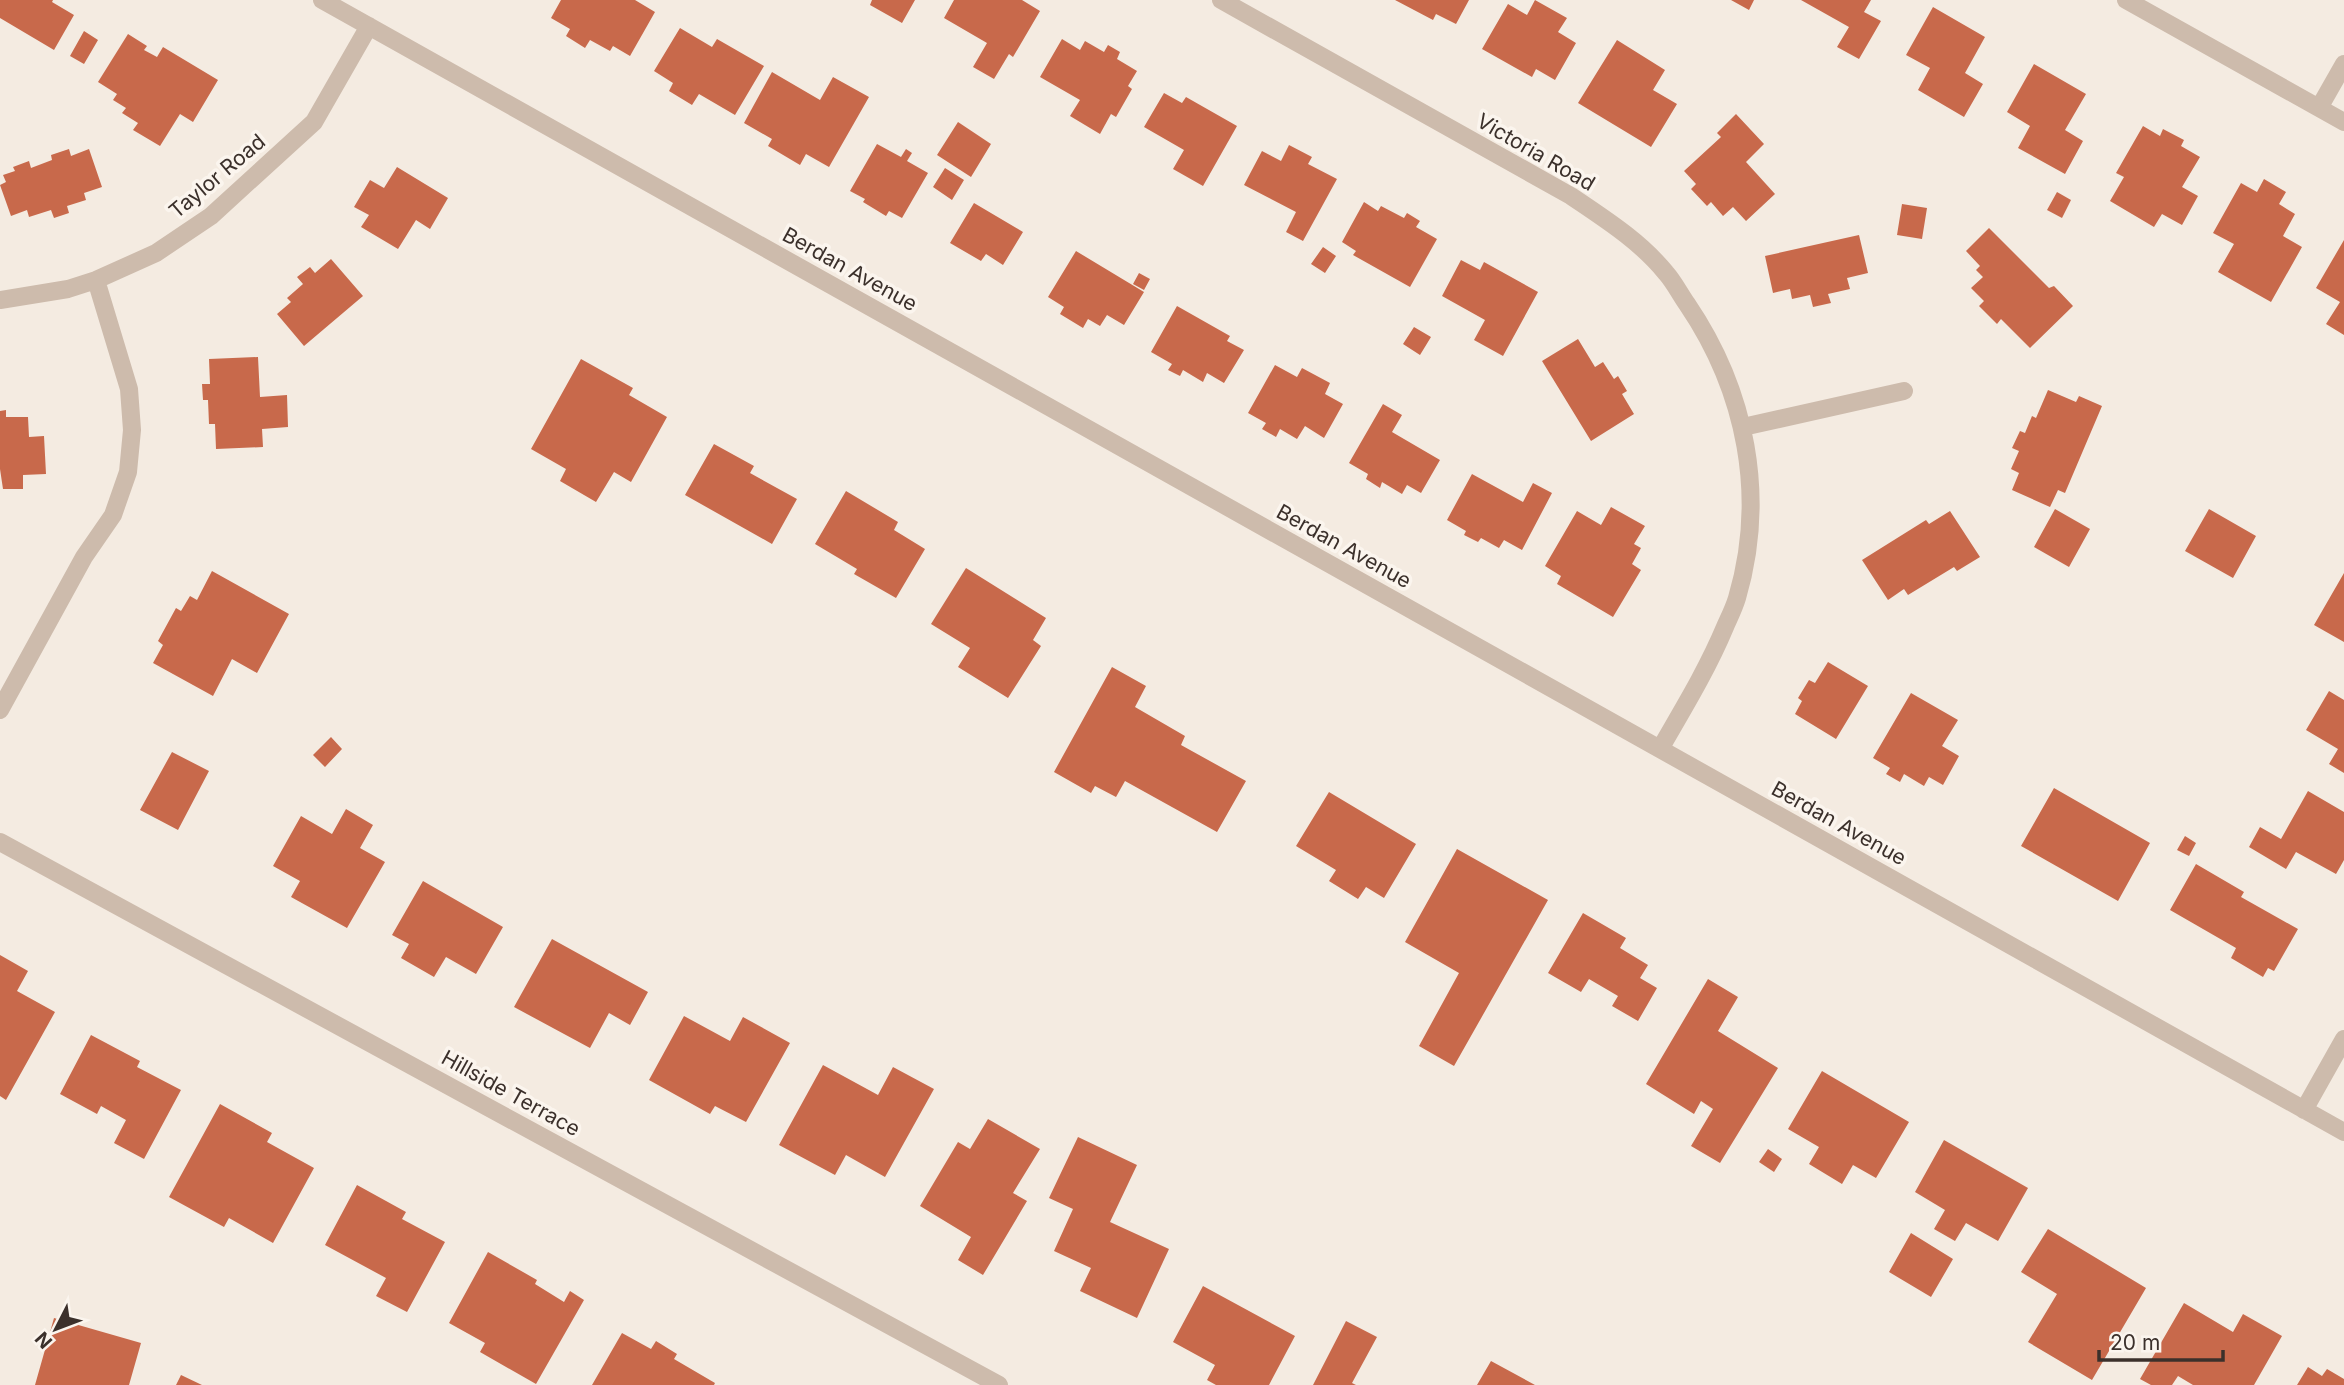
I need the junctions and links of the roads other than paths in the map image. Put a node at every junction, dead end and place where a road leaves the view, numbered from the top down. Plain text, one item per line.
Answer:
1 (323, 0) edge
2 (1221, 0) edge
3 (2126, 0) edge
4 (369, 26) junction
5 (2344, 64) edge
6 (2319, 108) junction
7 (2344, 122) edge
8 (96, 280) junction
9 (0, 300) edge
10 (1904, 391) dead end
11 (1743, 427) junction
12 (0, 710) edge
13 (1660, 749) junction
14 (0, 842) edge
15 (2344, 1039) edge
16 (2304, 1110) junction
17 (2344, 1132) edge
18 (999, 1385) edge

1 - 4 street, Berdan Avenue
2 - 11 street, Victoria Road
3 - 6 street
4 - 8 street, Taylor Road
4 - 13 street, Berdan Avenue
5 - 6 street
6 - 7 street
8 - 9 street, Taylor Road
8 - 12 street
10 - 11 street
11 - 13 street, Victoria Road
13 - 16 street, Berdan Avenue
14 - 18 street, Hillside Terrace
15 - 16 street
16 - 17 street, Berdan Avenue

